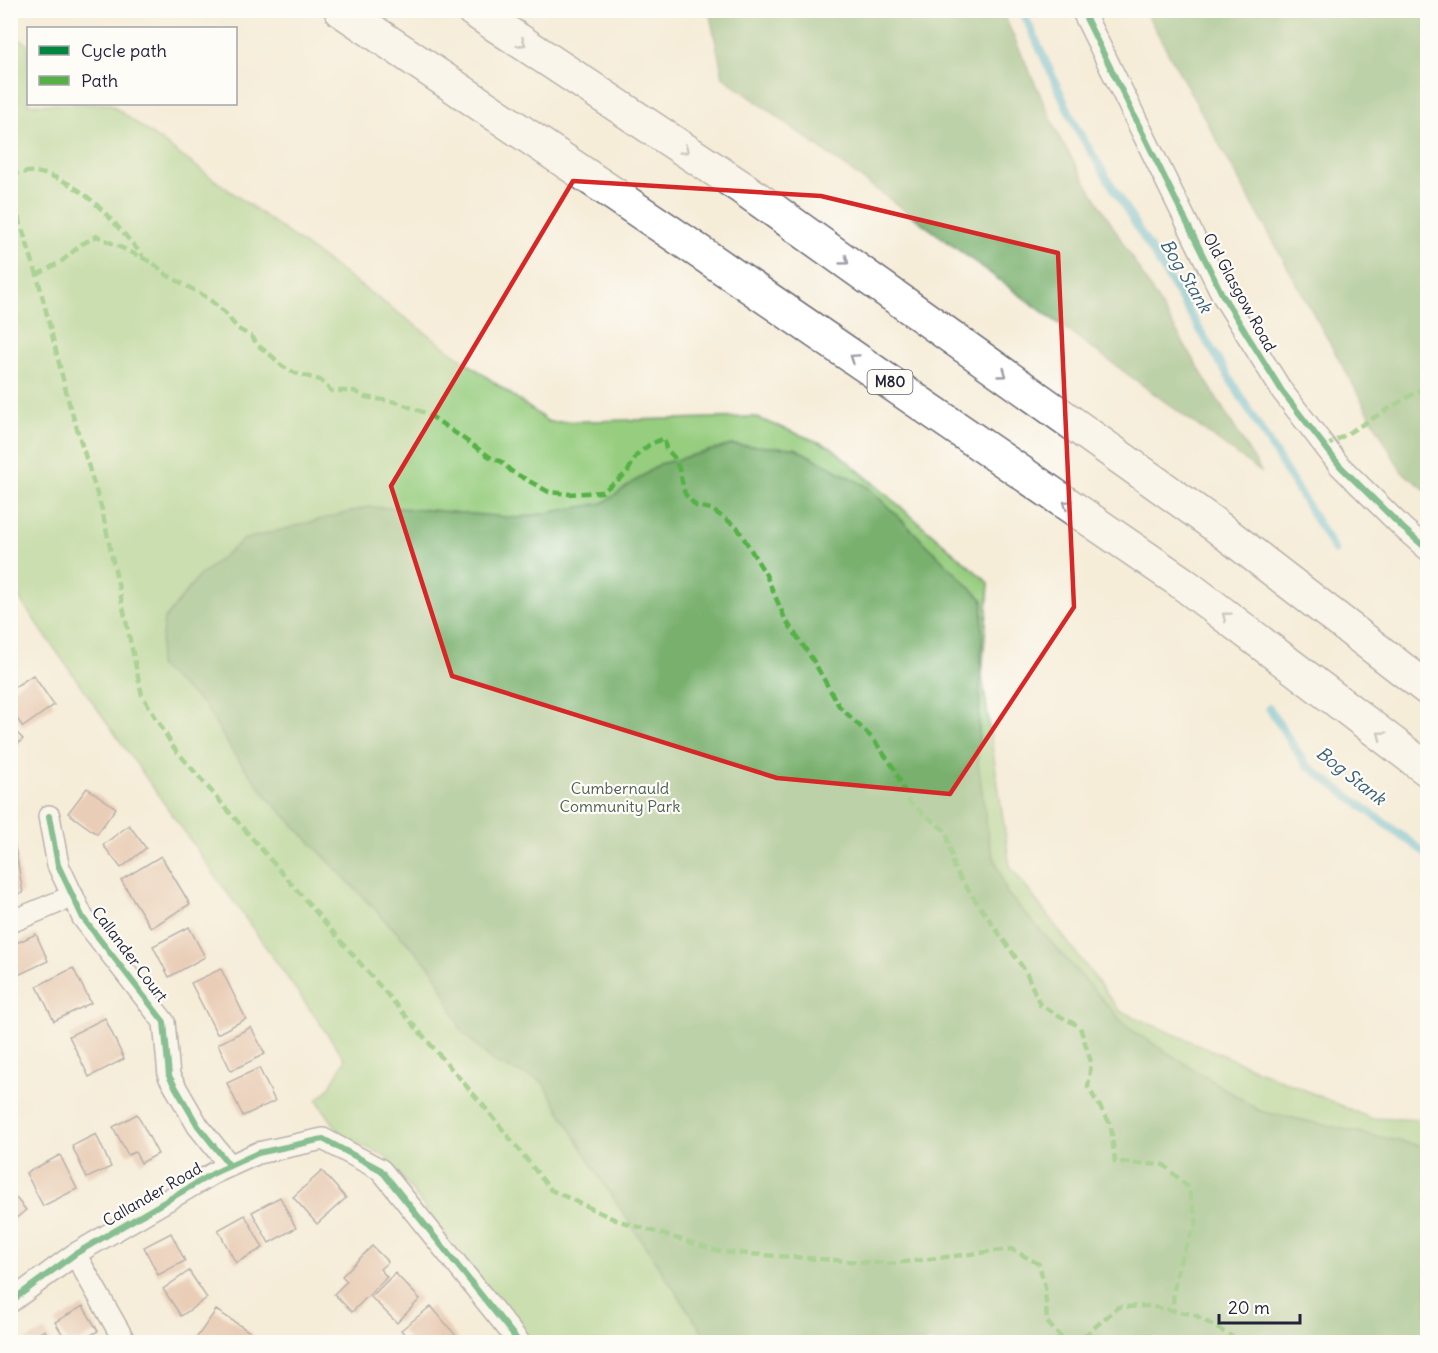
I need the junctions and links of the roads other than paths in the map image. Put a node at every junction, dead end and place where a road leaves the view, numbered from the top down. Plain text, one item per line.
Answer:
1 (341, 10) edge
2 (473, 10) edge
3 (1082, 10) edge
4 (1428, 550) edge
5 (1428, 689) edge
6 (1428, 770) edge
7 (49, 816) dead end
8 (73, 896) junction
9 (13, 921) dead end
10 (230, 1166) junction
11 (75, 1254) junction
12 (10, 1302) edge
13 (125, 1342) edge
14 (519, 1342) edge

6 -> 1 highway, M80
2 -> 5 highway
3 - 4 street, Old Glasgow Road
7 - 8 street, Callander Court
8 - 9 street, Callander Court
8 - 10 street, Callander Court
10 - 11 street, Callander Road
10 - 14 street, Callander Road
11 - 12 street, Callander Road
11 - 13 street

